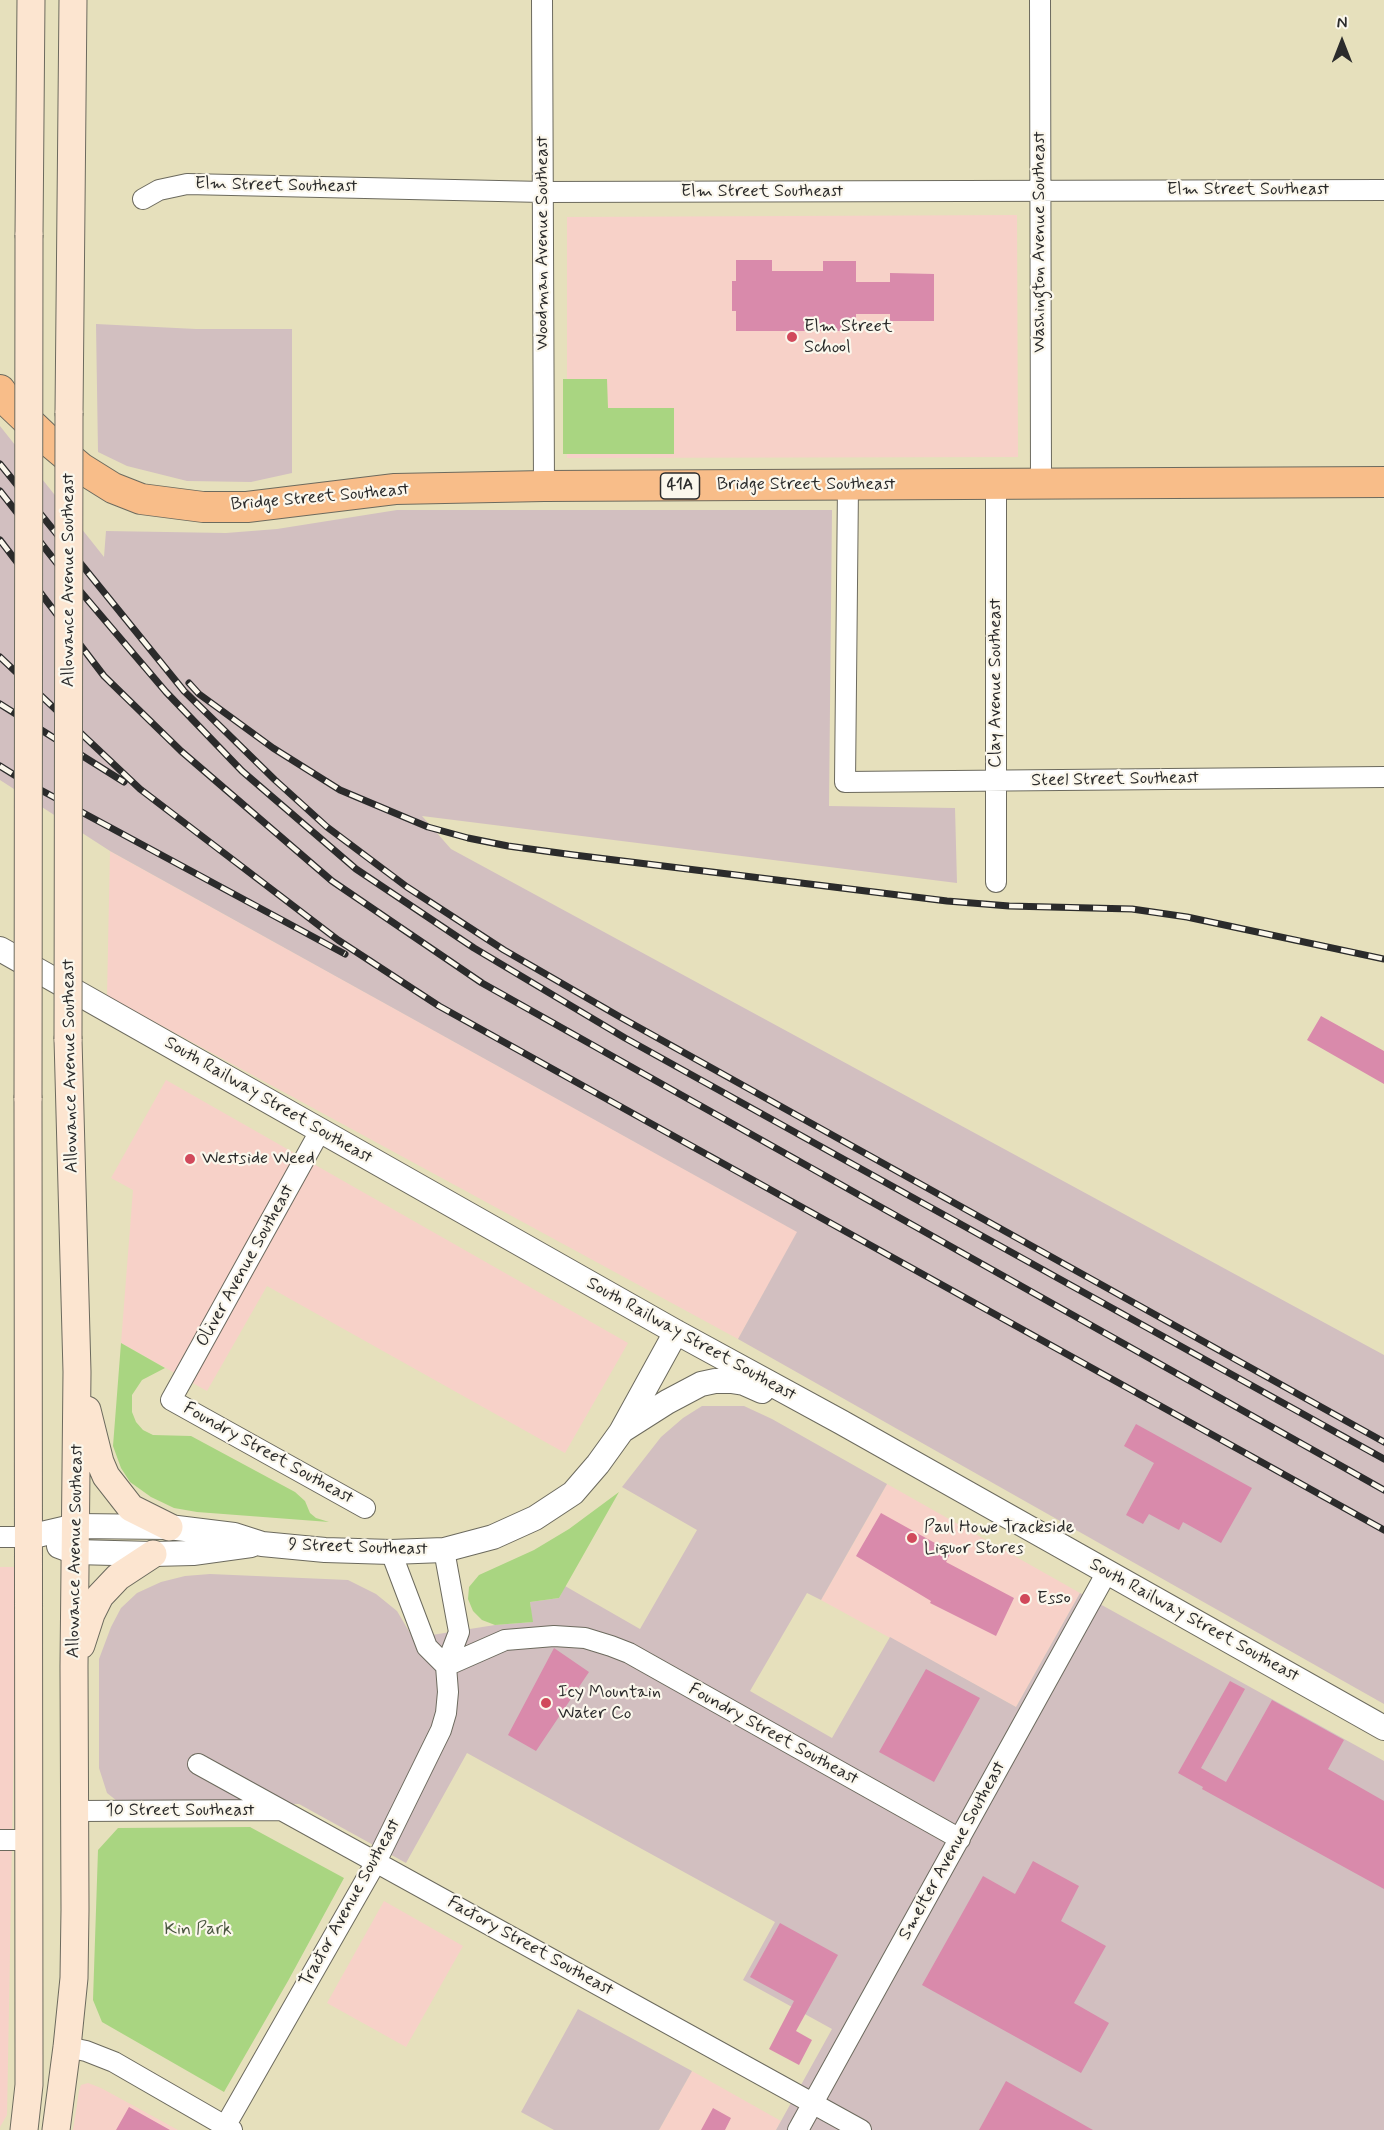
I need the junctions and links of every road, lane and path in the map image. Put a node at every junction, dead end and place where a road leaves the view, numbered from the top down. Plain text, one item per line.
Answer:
1 (31, 0) edge
2 (73, 0) edge
3 (542, 0) edge
4 (1040, 0) edge
5 (1384, 190) edge
6 (1040, 191) junction
7 (543, 192) junction
8 (143, 199) dead end
9 (5, 397) edge
10 (1384, 482) edge
11 (848, 485) junction
12 (996, 485) junction
13 (1041, 485) junction
14 (544, 486) junction
15 (1384, 777) edge
16 (996, 781) junction
17 (996, 882) dead end
18 (0, 949) edge
19 (320, 1131) junction
20 (676, 1332) junction
21 (77, 1372) junction
22 (171, 1400) joint
23 (840, 1422) junction
24 (621, 1432) junction
25 (365, 1508) dead end
26 (169, 1527) junction
27 (0, 1536) edge
28 (29, 1536) junction
29 (76, 1539) junction
30 (262, 1544) junction
31 (444, 1550) junction
32 (391, 1552) junction
33 (153, 1554) junction
34 (1107, 1572) junction
35 (74, 1666) junction
36 (446, 1666) junction
37 (1384, 1728) edge
38 (198, 1764) dead end
39 (284, 1810) junction
40 (76, 1811) junction
41 (960, 1839) junction
42 (0, 1840) edge
43 (29, 1840) junction
44 (376, 1862) junction
45 (67, 2047) junction
46 (813, 2103) junction
47 (227, 2129) edge
48 (24, 2130) edge
49 (56, 2130) edge
50 (798, 2130) edge
51 (861, 2130) edge

1 - 28 main road, bridge
2 - 21 main road, Allowance Avenue Southeast, bridge
3 - 7 street, Woodman Avenue Southeast
4 - 6 street, Washington Avenue Southeast
5 - 6 street, Elm Street Southeast
6 - 7 street, Elm Street Southeast
6 - 13 street, Washington Avenue Southeast
7 - 8 street, Elm Street Southeast
7 - 14 street, Woodman Avenue Southeast
9 - 14 main road, Bridge Street Southeast / 41A
10 - 13 main road, Bridge Street Southeast / 41A
11 - 12 main road, Bridge Street Southeast / 41A
11 - 14 main road, Bridge Street Southeast / 41A
11 - 16 street, Steel Street Southeast
12 - 13 main road, Bridge Street Southeast / 41A
12 - 16 street, Clay Avenue Southeast
15 - 16 street, Steel Street Southeast
16 - 17 street, Clay Avenue Southeast
18 - 19 street, South Railway Street Southeast
19 - 20 street, South Railway Street Southeast
19 - 22 street, Oliver Avenue Southeast
20 - 23 street, South Railway Street Southeast
20 - 24 street, 9 Street Southeast
21 - 26 main road
21 - 29 main road, Allowance Avenue Southeast
22 - 25 street, Foundry Street Southeast
23 - 24 street
23 - 34 street, South Railway Street Southeast
24 - 31 street, 9 Street Southeast
26 - 29 street, 9 Street Southeast
26 - 30 street, 9 Street Southeast
27 - 28 street, 9 Street Southeast
28 - 29 street, 9 Street Southeast
28 - 43 main road
29 - 33 street, 9 Street Southeast
29 - 35 main road, Allowance Avenue Southeast
30 - 32 street, 9 Street Southeast
30 - 33 street, 9 Street Southeast
31 - 32 street, 9 Street Southeast
31 - 36 street, Tractor Avenue Southeast
32 - 36 street
33 - 35 main road
34 - 37 street, South Railway Street Southeast
34 - 41 street, Smelter Avenue Southeast
35 - 40 main road, Allowance Avenue Southeast
36 - 41 street, Foundry Street Southeast
36 - 44 street, Tractor Avenue Southeast
38 - 39 street, Factory Street Southeast
39 - 40 street, 10 Street Southeast
39 - 44 street, Factory Street Southeast
40 - 45 main road, Allowance Avenue Southeast
41 - 46 street, Smelter Avenue Southeast
42 - 43 street
43 - 48 main road
44 - 46 street, Factory Street Southeast
44 - 47 street, Tractor Avenue Southeast
45 - 47 street
45 - 49 main road, Allowance Avenue Southeast
46 - 50 street, Smelter Avenue Southeast
46 - 51 street, Factory Street Southeast

